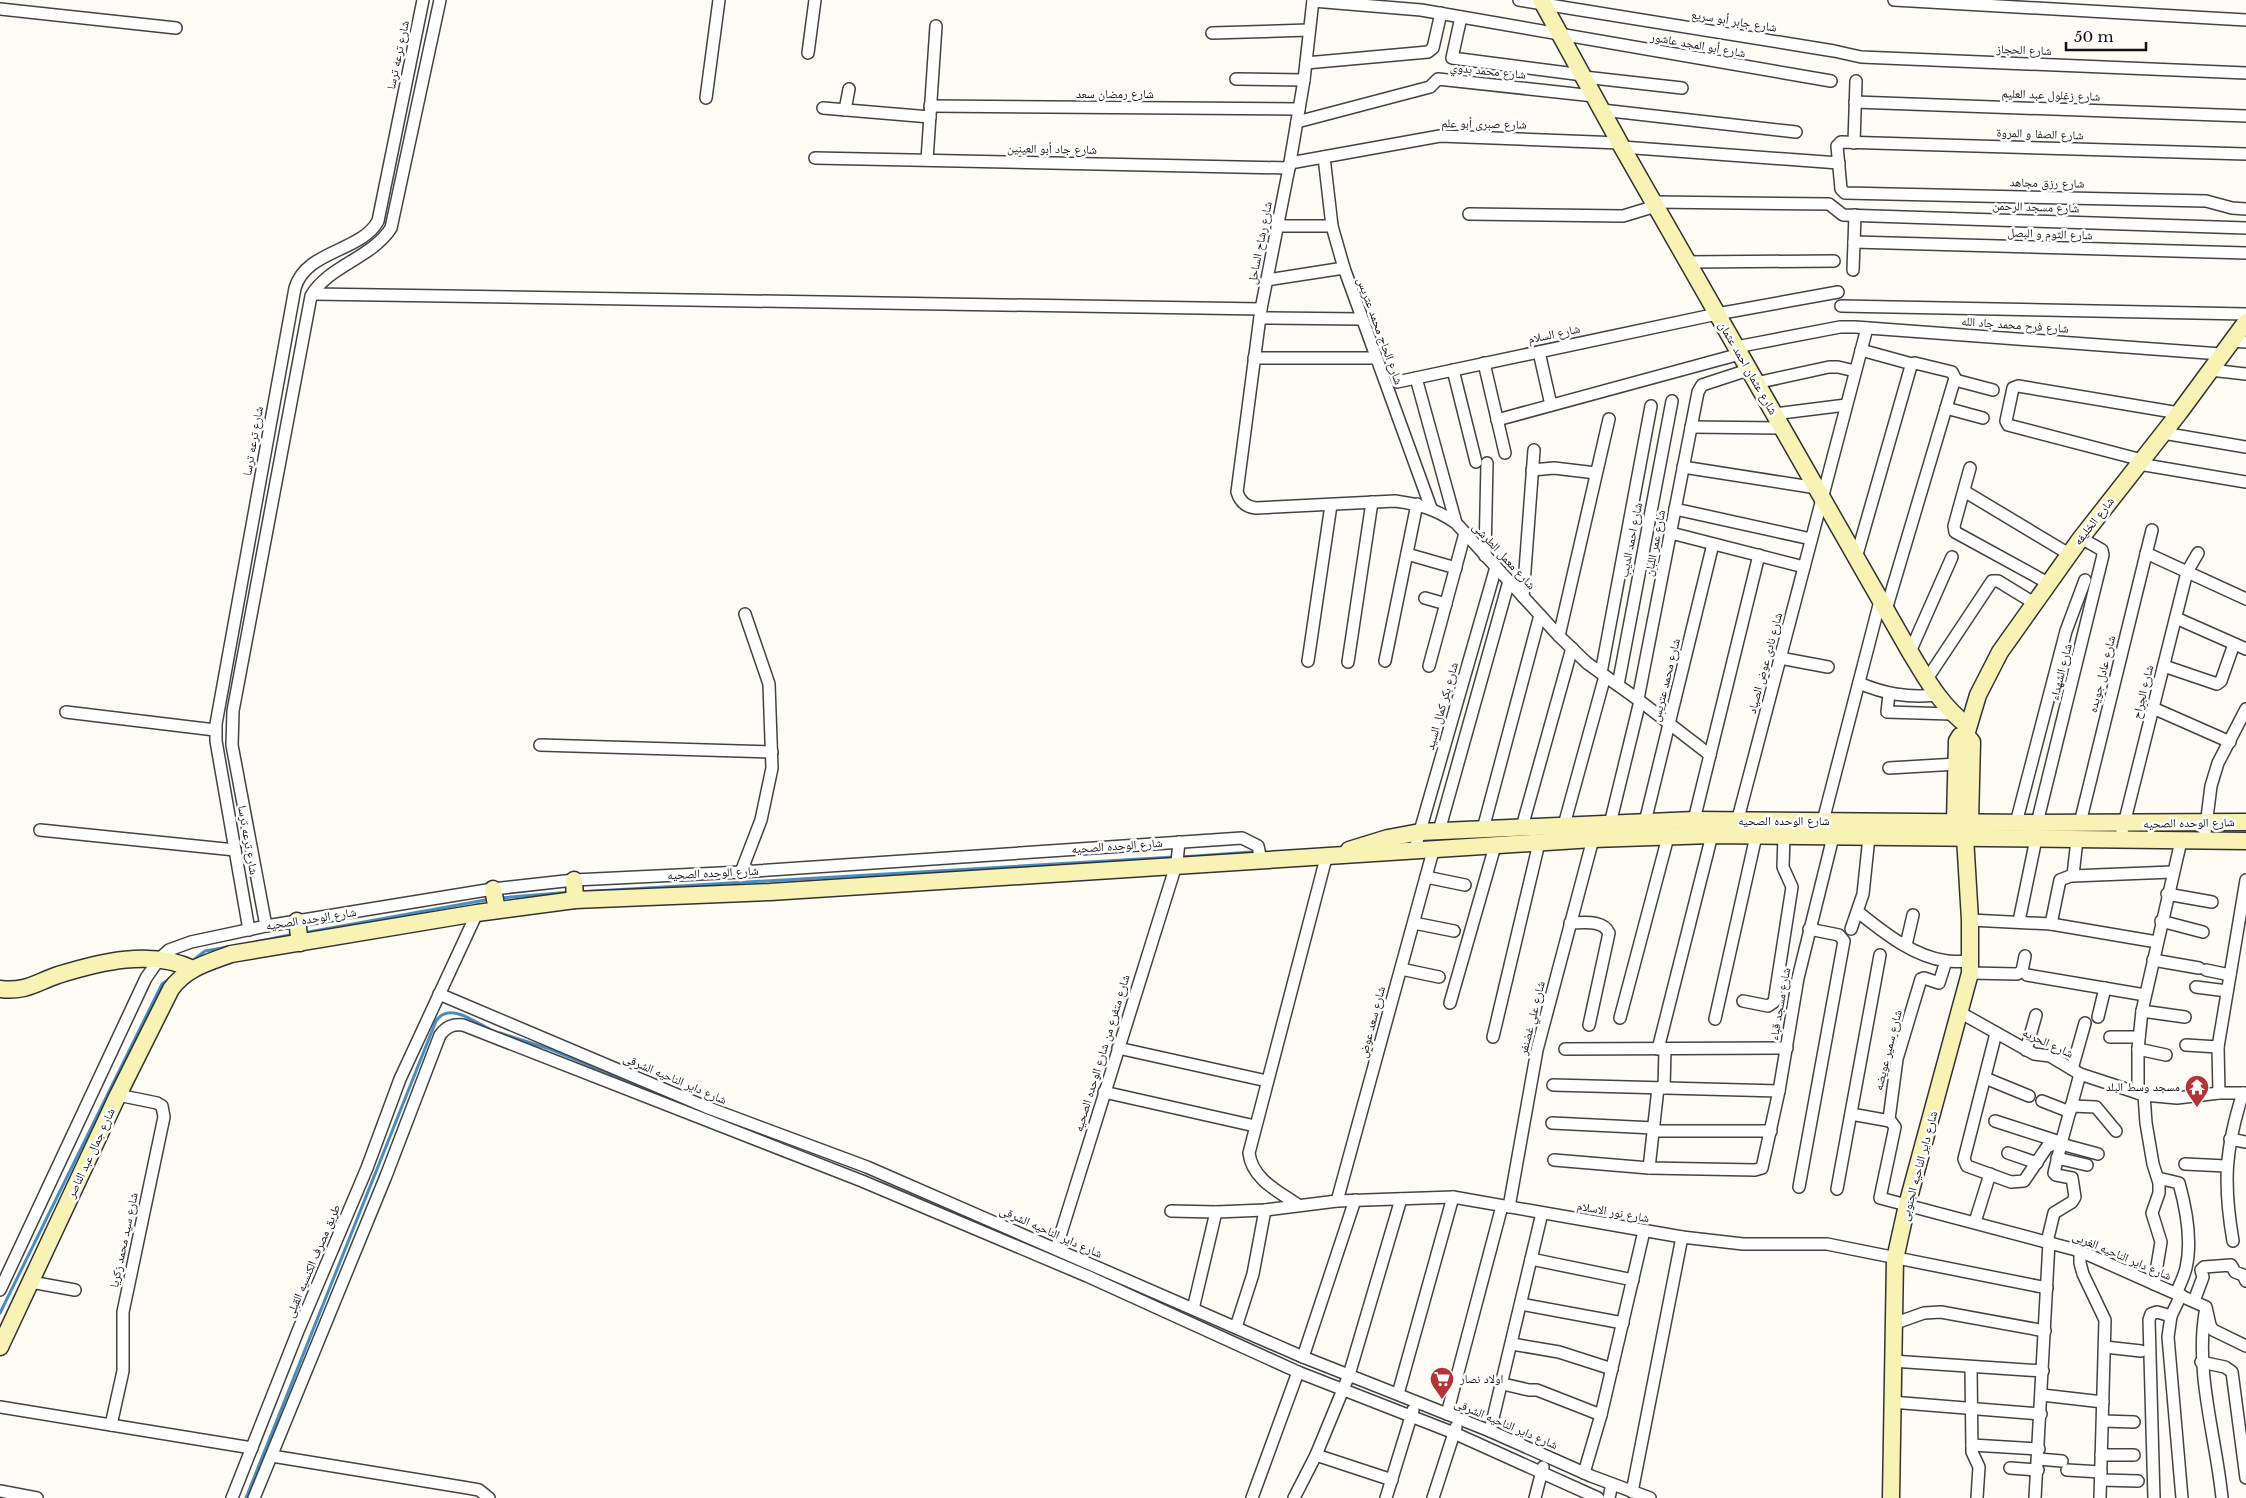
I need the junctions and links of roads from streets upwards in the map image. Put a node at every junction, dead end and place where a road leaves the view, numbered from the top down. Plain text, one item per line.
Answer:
1 (423, 0) edge
2 (440, 0) edge
3 (719, 0) edge
4 (815, 0) edge
5 (1313, 0) edge
6 (1520, 0) edge
7 (1894, 0) edge
8 (1542, 2) edge
9 (2096, 6) edge
10 (0, 9) edge
11 (1441, 13) junction
12 (1462, 17) junction
13 (2246, 20) edge
14 (936, 26) dead end
15 (176, 28) dead end
16 (1309, 30) junction
17 (1212, 33) dead end
18 (1561, 36) junction
19 (808, 53) dead end
20 (1861, 57) joint
21 (1306, 63) junction
22 (2246, 73) edge
23 (1583, 76) junction
24 (1236, 79) dead end
25 (1304, 80) junction
26 (1831, 81) dead end
27 (1856, 81) dead end
28 (1682, 88) dead end
29 (849, 89) dead end
30 (1594, 96) junction
31 (706, 98) dead end
32 (1856, 102) junction
33 (824, 108) dead end
34 (1299, 109) junction
35 (845, 110) junction
36 (1602, 110) junction
37 (930, 112) junction
38 (2246, 116) edge
39 (1297, 122) junction
40 (1796, 132) dead end
41 (1854, 142) junction
42 (1621, 145) junction
43 (2246, 154) edge
44 (1324, 157) junction
45 (815, 158) dead end
46 (927, 160) junction
47 (1839, 163) junction
48 (1290, 166) junction
49 (1655, 204) junction
50 (2246, 209) edge
51 (1469, 214) dead end
52 (1855, 215) junction
53 (1278, 226) junction
54 (1332, 226) junction
55 (2246, 228) edge
56 (354, 240) junction
57 (1854, 242) junction
58 (2246, 253) edge
59 (361, 255) junction
60 (1834, 261) dead end
61 (1688, 262) junction
62 (1344, 268) junction
63 (1853, 270) dead end
64 (1266, 280) junction
65 (1838, 292) dead end
66 (313, 294) junction
67 (1841, 306) dead end
68 (1260, 314) junction
69 (1717, 314) junction
70 (2246, 314) edge
71 (1360, 319) junction
72 (2246, 322) edge
73 (1867, 328) junction
74 (2233, 346) edge
75 (1861, 350) junction
76 (1738, 351) junction
77 (1539, 352) junction
78 (1254, 358) junction
79 (1375, 358) junction
80 (1484, 363) junction
81 (1912, 364) junction
82 (1453, 370) junction
83 (2210, 370) junction
84 (1855, 371) junction
85 (2246, 374) edge
86 (1752, 376) junction
87 (1416, 378) junction
88 (1955, 380) junction
89 (1397, 382) dead end
90 (1993, 390) dead end
91 (1672, 401) dead end
92 (1550, 405) junction
93 (1846, 405) junction
94 (1651, 406) dead end
95 (1946, 408) junction
96 (2179, 413) junction
97 (1983, 418) dead end
98 (1609, 419) dead end
99 (1497, 420) junction
100 (1777, 421) junction
101 (1691, 427) junction
102 (2163, 433) junction
103 (2246, 447) edge
104 (1534, 450) dead end
105 (1505, 453) dead end
106 (2140, 462) junction
107 (1683, 468) junction
108 (1970, 468) dead end
109 (1532, 470) junction
110 (1596, 474) junction
111 (2246, 482) edge
112 (1964, 490) junction
113 (1237, 492) joint
114 (1820, 493) junction
115 (1372, 502) junction
116 (1417, 504) junction
117 (1330, 505) junction
118 (1431, 508) junction
119 (1675, 509) junction
120 (1456, 523) junction
121 (2152, 530) dead end
122 (1671, 533) junction
123 (1465, 534) junction
124 (2081, 538) junction
125 (1811, 539) junction
126 (1713, 544) junction
127 (2146, 553) junction
128 (2198, 553) dead end
129 (1407, 554) junction
130 (2069, 554) junction
131 (1759, 555) junction
132 (1485, 556) junction
133 (1952, 557) dead end
134 (1856, 558) junction
135 (1496, 567) junction
136 (1804, 567) junction
137 (1456, 568) junction
138 (2187, 572) junction
139 (2086, 580) dead end
140 (1509, 581) junction
141 (2048, 583) junction
142 (1523, 597) junction
143 (1424, 598) dead end
144 (2246, 599) edge
145 (2034, 603) junction
146 (1446, 604) junction
147 (1883, 605) junction
148 (745, 614) dead end
149 (1540, 615) junction
150 (2176, 618) junction
151 (1559, 636) junction
152 (2234, 644) junction
153 (1572, 648) junction
154 (2246, 649) edge
155 (1910, 652) junction
156 (1780, 658) junction
157 (1308, 661) dead end
158 (1385, 661) dead end
159 (1348, 662) dead end
160 (1428, 666) dead end
161 (2164, 666) junction
162 (1828, 667) dead end
163 (1603, 675) junction
164 (1927, 679) junction
165 (1859, 683) junction
166 (1618, 685) junction
167 (1889, 694) junction
168 (1936, 696) junction
169 (1639, 700) junction
170 (2153, 708) junction
171 (2246, 709) edge
172 (66, 712) dead end
173 (1951, 714) junction
174 (1670, 723) junction
175 (215, 730) junction
176 (1967, 731) junction
177 (2230, 742) junction
178 (540, 745) dead end
179 (772, 752) junction
180 (1710, 755) junction
181 (1956, 764) junction
182 (1889, 768) dead end
183 (1694, 820) junction
184 (1823, 821) junction
185 (1963, 821) junction
186 (1645, 822) junction
187 (2205, 822) junction
188 (2246, 822) edge
189 (2080, 823) junction
190 (2124, 823) junction
191 (1610, 824) junction
192 (1522, 827) junction
193 (1736, 828) junction
194 (1483, 829) junction
195 (2030, 829) junction
196 (40, 830) dead end
197 (1439, 831) junction
198 (1420, 832) junction
199 (1578, 832) junction
200 (1712, 835) junction
201 (1756, 836) junction
202 (1784, 836) junction
203 (1668, 837) junction
204 (1833, 837) junction
205 (1869, 837) junction
206 (1965, 837) junction
207 (2077, 840) junction
208 (2120, 840) junction
209 (2181, 841) junction
210 (2204, 841) junction
211 (2246, 841) edge
212 (1539, 843) junction
213 (1495, 846) junction
214 (235, 850) junction
215 (1433, 851) junction
216 (1414, 852) junction
217 (1178, 856) junction
218 (1326, 858) junction
219 (1261, 860) junction
220 (741, 872) junction
221 (2172, 872) junction
222 (2072, 876) junction
223 (1426, 877) junction
224 (2246, 880) edge
225 (1465, 885) dead end
226 (574, 890) junction
227 (2167, 894) junction
228 (495, 900) junction
229 (2212, 902) dead end
230 (1858, 912) junction
231 (477, 913) junction
232 (1913, 915) dead end
233 (1970, 920) junction
234 (2018, 921) junction
235 (2161, 921) junction
236 (1414, 923) junction
237 (1570, 923) junction
238 (2051, 924) junction
239 (266, 926) junction
240 (1809, 928) junction
241 (1851, 929) dead end
242 (249, 930) junction
243 (1454, 930) dead end
244 (2203, 932) dead end
245 (299, 933) junction
246 (2157, 942) junction
247 (1906, 945) junction
248 (1880, 955) dead end
249 (2025, 956) dead end
250 (166, 959) junction
251 (2153, 960) junction
252 (1946, 961) junction
253 (190, 967) junction
254 (1970, 967) junction
255 (1401, 969) junction
256 (2026, 975) dead end
257 (2230, 975) junction
258 (1439, 977) dead end
259 (2196, 987) dead end
260 (2106, 988) junction
261 (0, 989) edge
262 (2227, 991) junction
263 (439, 994) junction
264 (2145, 995) junction
265 (1743, 1001) dead end
266 (1450, 1003) dead end
267 (2142, 1011) junction
268 (1961, 1013) junction
269 (2036, 1015) dead end
270 (1620, 1018) dead end
271 (2098, 1018) dead end
272 (2185, 1018) dead end
273 (1715, 1019) dead end
274 (2085, 1023) dead end
275 (1589, 1025) dead end
276 (1996, 1033) junction
277 (420, 1035) junction
278 (2139, 1036) junction
279 (1493, 1037) dead end
280 (2110, 1037) dead end
281 (438, 1042) junction
282 (2186, 1045) dead end
283 (2218, 1047) junction
284 (1118, 1048) junction
285 (1787, 1048) junction
286 (1564, 1049) dead end
287 (1661, 1049) junction
288 (2138, 1049) junction
289 (2026, 1050) junction
290 (2166, 1055) dead end
291 (2076, 1072) junction
292 (1985, 1078) junction
293 (1267, 1081) junction
294 (1553, 1086) dead end
295 (1661, 1088) junction
296 (1779, 1091) junction
297 (1104, 1092) junction
298 (2218, 1093) junction
299 (2245, 1093) edge
300 (2141, 1094) junction
301 (118, 1095) junction
302 (2029, 1096) dead end
303 (2042, 1101) dead end
304 (2070, 1109) junction
305 (1851, 1114) junction
306 (1995, 1120) dead end
307 (1890, 1121) junction
308 (1552, 1123) dead end
309 (1255, 1126) junction
310 (1653, 1129) junction
311 (1771, 1131) junction
312 (2116, 1131) dead end
313 (2230, 1139) junction
314 (2061, 1142) junction
315 (2246, 1142) edge
316 (2008, 1153) dead end
317 (2098, 1154) dead end
318 (2058, 1158) junction
319 (1554, 1160) dead end
320 (2037, 1162) junction
321 (2185, 1164) dead end
322 (2087, 1165) dead end
323 (2226, 1166) junction
324 (1649, 1168) junction
325 (1990, 1174) junction
326 (2158, 1178) junction
327 (1799, 1187) dead end
328 (1837, 1189) dead end
329 (1453, 1197) junction
330 (1401, 1199) junction
331 (1355, 1200) junction
332 (1337, 1201) junction
333 (1298, 1205) junction
334 (1907, 1205) junction
335 (1506, 1206) junction
336 (1265, 1210) junction
337 (1171, 1211) dead end
338 (1216, 1212) junction
339 (1542, 1213) junction
340 (1974, 1222) junction
341 (1644, 1231) junction
342 (1682, 1237) junction
343 (2233, 1241) dead end
344 (2048, 1242) junction
345 (1056, 1249) junction
346 (2080, 1251) junction
347 (1532, 1259) junction
348 (1895, 1259) junction
349 (1633, 1280) junction
350 (2246, 1281) edge
351 (30, 1282) junction
352 (2154, 1284) junction
353 (2047, 1288) junction
354 (0, 1290) edge
355 (75, 1290) dead end
356 (2178, 1294) junction
357 (2194, 1301) junction
358 (1521, 1304) junction
359 (2206, 1306) junction
360 (1193, 1309) junction
361 (2171, 1316) junction
362 (1623, 1323) junction
363 (1893, 1324) junction
364 (5, 1325) edge
365 (1236, 1327) junction
366 (2045, 1330) junction
367 (1512, 1344) junction
368 (0, 1346) edge
369 (2246, 1346) edge
370 (2105, 1347) junction
371 (2141, 1351) dead end
372 (1303, 1357) junction
373 (1892, 1362) junction
374 (2201, 1362) junction
375 (1971, 1367) junction
376 (1612, 1369) junction
377 (2043, 1371) junction
378 (1298, 1372) junction
379 (1349, 1375) junction
380 (1502, 1384) junction
381 (1343, 1389) junction
382 (1398, 1394) junction
383 (2042, 1395) junction
384 (1416, 1401) junction
385 (1891, 1402) junction
386 (2103, 1402) junction
387 (0, 1407) edge
388 (1971, 1408) junction
389 (2041, 1414) junction
390 (1601, 1415) junction
391 (1411, 1416) junction
392 (1453, 1416) junction
393 (2102, 1421) junction
394 (2134, 1422) dead end
395 (111, 1425) junction
396 (1490, 1431) junction
397 (1454, 1433) junction
398 (1972, 1445) junction
399 (252, 1448) junction
400 (2102, 1454) junction
401 (1316, 1455) junction
402 (2134, 1455) dead end
403 (272, 1456) junction
404 (1546, 1456) junction
405 (2038, 1459) junction
406 (2010, 1468) dead end
407 (1541, 1473) junction
408 (1587, 1474) junction
409 (2101, 1476) junction
410 (2246, 1478) edge
411 (1392, 1480) junction
412 (2138, 1481) dead end
413 (1612, 1484) junction
414 (0, 1491) edge
415 (1632, 1492) junction
416 (1590, 1496) edge
417 (37, 1498) edge
418 (232, 1498) edge
419 (254, 1498) edge
420 (490, 1498) edge
421 (1252, 1498) edge
422 (1294, 1498) edge
423 (1386, 1498) edge
424 (1433, 1498) edge
425 (1535, 1498) edge
426 (1609, 1498) edge
427 (1649, 1498) edge
428 (1891, 1498) edge
429 (1977, 1498) edge
430 (2035, 1498) edge
431 (2100, 1498) edge
432 (2154, 1498) edge
433 (2182, 1498) edge
434 (2222, 1498) edge

1 - 56 street, شارع ترعه ترسا
2 - 59 street
3 - 31 street
4 - 19 street
5 - 11 street, شارع أبو المجد عاشور
5 - 16 street, شارع رشاح الساحل
6 - 8 street, شارع جابر أبو سريع
7 - 9 street
8 - 18 street, شارع عثمان احمد عثمان
8 - 20 street, شارع جابر أبو سريع
9 - 13 street
10 - 15 street
11 - 12 street, شارع أبو المجد عاشور
11 - 21 street
12 - 18 street, شارع أبو المجد عاشور
12 - 23 street
14 - 37 street
16 - 17 street
16 - 21 street, شارع رشاح الساحل
18 - 23 street, شارع عثمان احمد عثمان
18 - 26 street, شارع أبو المجد عاشور
20 - 22 street, شارع الحجاز
21 - 25 street, شارع رشاح الساحل
23 - 28 street
23 - 30 street, شارع عثمان احمد عثمان
24 - 25 street
25 - 34 street, شارع رشاح الساحل
27 - 32 street
29 - 35 street
30 - 36 street, شارع عثمان احمد عثمان
30 - 39 street, شارع محمد بدوي
32 - 38 street, شارع زغلول عبد العليم
32 - 41 street
33 - 35 street, شارع رمضان سعد
34 - 37 street, شارع رمضان سعد
34 - 39 street, شارع رشاح الساحل
35 - 37 street, شارع رمضان سعد
36 - 40 street
36 - 42 street, شارع عثمان احمد عثمان
37 - 46 street
39 - 48 street, شارع رشاح الساحل
41 - 43 street, شارع الصفا و المروة
41 - 47 street, شارع الصفا و المروة
42 - 44 street, شارع صبرى أبو علم
42 - 47 street, شارع صبرى أبو علم
42 - 49 street, شارع عثمان احمد عثمان
44 - 48 street, شارع صبرى أبو علم
44 - 54 street, شارع الحاج محمد عتريس
45 - 46 street, شارع جاد أبو العينين
46 - 48 street, شارع جاد أبو العينين
47 - 50 street, شارع رزق مجاهد
48 - 53 street, شارع رشاح الساحل
49 - 51 street
49 - 52 street, شارع مسجد الرحمن
49 - 61 street, شارع عثمان احمد عثمان
52 - 55 street, شارع مسجد الرحمن
52 - 57 street
53 - 54 street
53 - 64 street, شارع رشاح الساحل
54 - 62 street, شارع الحاج محمد عتريس
56 - 59 street
56 - 175 street, شارع ترعه ترسا
57 - 58 street, شارع الثوم و البصل
57 - 63 street
59 - 66 street
60 - 61 street
61 - 69 street, شارع عثمان احمد عثمان
62 - 64 street
62 - 71 street, شارع الحاج محمد عتريس
64 - 68 street, شارع رشاح الساحل
65 - 69 street, شارع السلام
66 - 68 street
66 - 239 street, شارع ترعه ترسا
67 - 70 street
68 - 71 street
68 - 78 street, شارع رشاح الساحل
69 - 76 street, شارع عثمان احمد عثمان
69 - 77 street, شارع السلام
71 - 79 street, شارع الحاج محمد عتريس
72 - 74 street, شارع الخليفه
73 - 74 street, شارع فرح محمد جاد الله
73 - 75 street, شارع نادى عوض الصياد
73 - 76 street, شارع فرح محمد جاد الله
74 - 83 street, شارع الخليفه
75 - 81 street
75 - 84 street, شارع نادى عوض الصياد
76 - 86 street, شارع عثمان احمد عثمان
76 - 92 street, شارع فرح محمد جاد الله
77 - 80 street, شارع السلام
77 - 92 street
78 - 79 street
78 - 113 street, شارع رشاح الساحل
79 - 118 street, شارع الحاج محمد عتريس
80 - 82 street, شارع السلام
80 - 99 street
81 - 88 street
81 - 134 street
82 - 87 street, شارع السلام
82 - 132 street
83 - 85 street
83 - 96 street, شارع الخليفه
84 - 86 street
84 - 93 street, شارع نادى عوض الصياد
86 - 100 street, شارع عثمان احمد عثمان
86 - 101 street, شارع عمر اللبان
87 - 89 street, شارع السلام
87 - 120 street
88 - 90 street
88 - 95 street
91 - 166 street, شارع احمد الديب
92 - 99 street, شارع فرح محمد جاد الله
93 - 100 street
93 - 114 street, شارع نادى عوض الصياد
94 - 163 street, شارع علي غضنفر
95 - 97 street
95 - 147 street
96 - 102 street, شارع الخليفه
96 - 106 street
98 - 110 street
99 - 105 street
100 - 101 street
100 - 114 street, شارع عثمان احمد عثمان
101 - 107 street, شارع عمر اللبان
102 - 103 street
102 - 106 street, شارع الخليفه
104 - 109 street
106 - 111 street
106 - 124 street, شارع الخليفه
107 - 114 street
107 - 119 street, شارع عمر اللبان
108 - 112 street
109 - 110 street
109 - 142 street
110 - 151 street
112 - 130 street
112 - 141 street
113 - 117 street, شارع معمل الطرشى
114 - 125 street, شارع نادى عوض الصياد
114 - 134 street, شارع عثمان احمد عثمان
115 - 116 street, شارع معمل الطرشى
115 - 117 street, شارع معمل الطرشى
115 - 159 street
116 - 118 street, شارع معمل الطرشى
116 - 129 street
117 - 157 street
118 - 120 street, شارع معمل الطرشى
119 - 122 street, شارع عمر اللبان
119 - 125 street
120 - 123 street, شارع معمل الطرشى
121 - 127 street, شارع عادل جويده
122 - 126 street
122 - 169 street, شارع عمر اللبان
123 - 132 street, شارع معمل الطرشى
123 - 137 street
124 - 130 street, شارع الخليفه
124 - 195 street, شارع الشهداء
125 - 136 street, شارع نادى عوض الصياد
126 - 131 street
126 - 174 street, شارع محمد عتريس
127 - 138 street
127 - 189 street, شارع عادل جويده
128 - 138 street, شارع الجراح
129 - 137 street
129 - 158 street
130 - 141 street, شارع الخليفه
131 - 136 street
131 - 180 street
132 - 135 street, شارع معمل الطرشى
133 - 155 street
134 - 147 street, شارع عثمان احمد عثمان
135 - 140 street, شارع معمل الطرشى
135 - 198 street, شارع بكر كمال السيد
136 - 156 street, شارع نادى عوض الصياد
137 - 146 street
138 - 144 street
138 - 150 street, شارع الجراح
139 - 195 street
140 - 142 street, شارع معمل الطرشى
140 - 197 street
141 - 145 street, شارع الخليفه
142 - 149 street, شارع معمل الطرشى
143 - 146 street
145 - 164 street
145 - 176 street, شارع الخليفه
146 - 160 street
147 - 155 street, شارع عثمان احمد عثمان
147 - 165 street
148 - 179 street
149 - 151 street, شارع معمل الطرشى
149 - 194 street
150 - 152 street
150 - 161 street, شارع الجراح
151 - 153 street, شارع معمل الطرشى
152 - 154 street
152 - 161 street
153 - 163 street, شارع معمل الطرشى
153 - 192 street
155 - 164 street, شارع عثمان احمد عثمان
156 - 162 street
156 - 193 street, شارع نادى عوض الصياد
161 - 170 street, شارع الجراح
163 - 166 street, شارع معمل الطرشى
163 - 199 street, شارع علي غضنفر
164 - 168 street, شارع عثمان احمد عثمان
165 - 167 street
165 - 184 street
166 - 169 street, شارع معمل الطرشى
167 - 168 street
167 - 173 street
168 - 173 street, شارع عثمان احمد عثمان
169 - 174 street, شارع معمل الطرشى
169 - 191 street, شارع عمر اللبان
170 - 177 street
170 - 190 street, شارع الجراح
171 - 177 street
172 - 175 street
173 - 176 street, شارع عثمان احمد عثمان
174 - 180 street, شارع معمل الطرشى
174 - 186 street, شارع محمد عتريس
175 - 214 street, شارع ترعه ترسا
176 - 181 street, شارع الخليفه
176 - 185 street
177 - 187 street
178 - 179 street
179 - 220 street
180 - 183 street
181 - 182 street
181 - 185 street, شارع الخليفه
183 - 186 street, شارع الوحده الصحيه
183 - 193 street, شارع الوحده الصحيه
184 - 185 street, شارع الوحده الصحيه
184 - 193 street, شارع الوحده الصحيه
185 - 195 street, شارع الوحده الصحيه
186 - 191 street, شارع الوحده الصحيه
187 - 188 street, شارع الوحده الصحيه
187 - 190 street, شارع الوحده الصحيه
187 - 210 street
189 - 190 street, شارع الوحده الصحيه
189 - 195 street, شارع الوحده الصحيه
190 - 208 street, شارع الجراح
191 - 199 street, شارع الوحده الصحيه
192 - 194 street, شارع الوحده الصحيه
192 - 199 street, شارع الوحده الصحيه
193 - 200 street, شارع الوحده الصحيه
193 - 201 street, شارع الوحده الصحيه
194 - 197 street, شارع الوحده الصحيه
195 - 206 street, شارع الوحده الصحيه
195 - 207 street, شارع الوحده الصحيه
195 - 234 street
196 - 214 street
197 - 198 street, شارع الوحده الصحيه
198 - 216 street, شارع بكر كمال السيد
198 - 218 street, شارع الوحده الصحيه
199 - 203 street, شارع الوحده الصحيه
199 - 212 street, شارع الوحده الصحيه
199 - 237 street, شارع علي غضنفر
200 - 203 street, شارع الوحده الصحيه
200 - 287 street
201 - 202 street, شارع الوحده الصحيه
201 - 273 street
202 - 204 street, شارع الوحده الصحيه
202 - 265 street
203 - 270 street
204 - 205 street, شارع الوحده الصحيه
204 - 240 street, شارع مسجد قباء
205 - 206 street, شارع الوحده الصحيه
205 - 230 street
206 - 233 street, شارع داير الناحيه الجنوبى
207 - 208 street, شارع الوحده الصحيه
207 - 222 street
208 - 209 street, شارع الوحده الصحيه
209 - 210 street, شارع الوحده الصحيه
209 - 221 street
210 - 211 street, شارع الوحده الصحيه
212 - 213 street, شارع الوحده الصحيه
212 - 279 street
213 - 215 street, شارع الوحده الصحيه
213 - 266 street
214 - 242 street, شارع ترعه ترسا
215 - 216 street, شارع الوحده الصحيه
215 - 223 street, شارع سعد عوض
216 - 218 street, شارع الوحده الصحيه
217 - 219 street, شارع الوحده الصحيه
217 - 219 street, شارع الوحده الصحيه
217 - 220 street, شارع الوحده الصحيه
217 - 226 street, شارع الوحده الصحيه
217 - 284 street, شارع متفرع من شارع الوحده الصحيه
218 - 219 street, شارع الوحده الصحيه
218 - 293 street
220 - 226 street, شارع الوحده الصحيه
221 - 222 street
221 - 227 street
222 - 238 street
223 - 225 street
223 - 236 street, شارع سعد عوض
224 - 257 street
226 - 228 street, شارع الوحده الصحيه
227 - 229 street
227 - 235 street
228 - 231 street, شارع الوحده الصحيه
228 - 245 street, شارع الوحده الصحيه
230 - 241 street
230 - 247 street
231 - 245 street, شارع الوحده الصحيه
231 - 263 street, طريق مصرف الكنسيه القبلى
232 - 247 street
233 - 234 street
233 - 254 street, شارع داير الناحيه الجنوبى
234 - 238 street
235 - 244 street
235 - 246 street
236 - 243 street
236 - 255 street, شارع سعد عوض
237 - 275 street
237 - 335 street, شارع علي غضنفر
238 - 246 street
239 - 242 street, شارع الوحده الصحيه
239 - 245 street, شارع الوحده الصحيه
240 - 285 street, شارع مسجد قباء
240 - 327 street
242 - 250 street, شارع الوحده الصحيه
245 - 253 street, شارع الوحده الصحيه
246 - 251 street
247 - 252 street
248 - 305 street
249 - 254 street
250 - 253 street
250 - 261 street
250 - 354 street, شارع جمال عبد الناصر
251 - 257 street
251 - 264 street
252 - 254 street
252 - 307 street, شارع سمير عويضه
253 - 301 street, شارع جمال عبد الناصر
254 - 268 street, شارع داير الناحيه الجنوبى
255 - 258 street
255 - 332 street, شارع سعد عوض
256 - 260 street
257 - 262 street
259 - 262 street
260 - 264 street
260 - 271 street
262 - 283 street
263 - 277 street, طريق مصرف الكنسيه القبلى
263 - 345 street, شارع داير الناحيه الشرقى
264 - 267 street
267 - 272 street
267 - 278 street
268 - 276 street, شارع الحريه
268 - 334 street, شارع داير الناحيه الجنوبى
269 - 289 street
274 - 291 street
276 - 289 street, شارع الحريه
276 - 292 street
277 - 281 street
277 - 399 street, طريق مصرف الكنسيه القبلى
278 - 280 street
278 - 288 street
281 - 378 street, شارع داير الناحيه الشرقى
281 - 403 street
282 - 283 street
283 - 298 street
284 - 293 street
284 - 297 street, شارع متفرع من شارع الوحده الصحيه
285 - 287 street
285 - 296 street, شارع مسجد قباء
286 - 287 street
287 - 295 street
288 - 290 street
288 - 300 street
289 - 291 street, شارع الحريه
291 - 300 street, شارع الحريه
291 - 304 street
292 - 302 street
292 - 325 street
293 - 309 street
294 - 295 street
295 - 296 street
295 - 310 street
296 - 311 street, شارع مسجد قباء
297 - 309 street
297 - 345 street, شارع متفرع من شارع الوحده الصحيه
298 - 299 street, شارع الحريه
298 - 300 street, شارع الحريه
299 - 313 street
300 - 326 street
301 - 351 street, شارع جمال عبد الناصر
301 - 395 street, شارع سيد محمد زكريا
303 - 304 street
304 - 312 street
304 - 314 street
305 - 307 street
305 - 328 street
306 - 314 street
307 - 334 street, شارع سمير عويضه
308 - 310 street
309 - 333 street
310 - 311 street
310 - 324 street
311 - 324 street, شارع مسجد قباء
313 - 315 street
313 - 323 street
314 - 317 street
314 - 318 street
314 - 320 street
316 - 320 street
318 - 322 street
318 - 344 street
319 - 324 street
320 - 325 street
321 - 323 street
323 - 343 street
325 - 340 street
326 - 352 street
326 - 356 street
329 - 330 street, شارع نور الاسلام
329 - 335 street, شارع نور الاسلام
329 - 382 street
330 - 331 street, شارع نور الاسلام
330 - 379 street
331 - 332 street, شارع نور الاسلام
331 - 372 street
332 - 333 street, شارع نور الاسلام
333 - 336 street, شارع نور الاسلام
334 - 340 street, شارع داير الناحيه الغربى
334 - 348 street, شارع داير الناحيه الجنوبى
335 - 339 street, شارع نور الاسلام
335 - 392 street, شارع علي غضنفر
336 - 338 street, شارع نور الاسلام
336 - 365 street
337 - 338 street, شارع نور الاسلام
338 - 360 street
339 - 341 street, شارع نور الاسلام
339 - 347 street
340 - 344 street, شارع داير الناحيه الغربى
341 - 342 street, شارع نور الاسلام
341 - 349 street
342 - 348 street, شارع نور الاسلام
342 - 415 street
344 - 346 street, شارع داير الناحيه الغربى
344 - 353 street
345 - 360 street, شارع داير الناحيه الشرقى
346 - 352 street, شارع داير الناحيه الغربى
346 - 370 street
347 - 349 street
347 - 358 street
348 - 353 street, شارع نور الاسلام
348 - 363 street, شارع داير الناحيه الجنوبى
349 - 362 street
350 - 357 street
351 - 355 street
351 - 364 street, شارع جمال عبد الناصر
352 - 356 street, شارع داير الناحيه الغربى
353 - 366 street
356 - 357 street, شارع داير الناحيه الغربى
356 - 361 street
357 - 359 street, شارع داير الناحيه الغربى
358 - 362 street
358 - 367 street
359 - 369 street
359 - 374 street
360 - 365 street, شارع داير الناحيه الشرقى
361 - 432 street
361 - 433 street
362 - 376 street
363 - 366 street
363 - 373 street, شارع داير الناحيه الجنوبى
364 - 368 street, شارع جمال عبد الناصر
365 - 372 street, شارع داير الناحيه الشرقى
366 - 377 street
367 - 376 street
367 - 380 street
370 - 371 street
370 - 386 street
372 - 379 street, شارع داير الناحيه الشرقى
373 - 375 street
373 - 385 street, شارع داير الناحيه الجنوبى
374 - 410 street
374 - 434 street
375 - 377 street
375 - 388 street
376 - 390 street
377 - 383 street
378 - 381 street, شارع داير الناحيه الشرقى
378 - 421 street
379 - 381 street
379 - 382 street, شارع داير الناحيه الشرقى
380 - 390 street
380 - 396 street
381 - 391 street, شارع داير الناحيه الشرقى
381 - 401 street
382 - 384 street, شارع داير الناحيه الشرقى
383 - 386 street
383 - 389 street
384 - 391 street
384 - 392 street, شارع داير الناحيه الشرقى
385 - 388 street
385 - 428 street, شارع داير الناحيه الجنوبى
386 - 393 street
387 - 395 street
388 - 389 street
388 - 398 street
389 - 405 street
390 - 408 street
391 - 397 street, شارع داير الناحيه الشرقى
391 - 411 street
392 - 396 street, شارع داير الناحيه الشرقى
392 - 397 street, شارع علي غضنفر
393 - 394 street
393 - 400 street
395 - 399 street
396 - 404 street, شارع داير الناحيه الشرقى
397 - 407 street, شارع داير الناحيه الشرقى
397 - 424 street, شارع علي غضنفر
398 - 405 street
398 - 429 street
399 - 418 street, طريق مصرف الكنسيه القبلى
400 - 402 street
400 - 409 street
401 - 411 street
401 - 422 street
403 - 419 street
403 - 420 street
404 - 407 street
404 - 408 street, شارع داير الناحيه الشرقى
405 - 406 street
405 - 409 street
405 - 430 street
407 - 416 street, شارع داير الناحيه الشرقى
407 - 425 street
408 - 413 street, شارع داير الناحيه الشرقى
408 - 416 street
409 - 412 street
409 - 431 street
411 - 423 street
413 - 415 street, شارع داير الناحيه الشرقى
413 - 426 street
414 - 417 street
415 - 427 street, شارع داير الناحيه الشرقى

